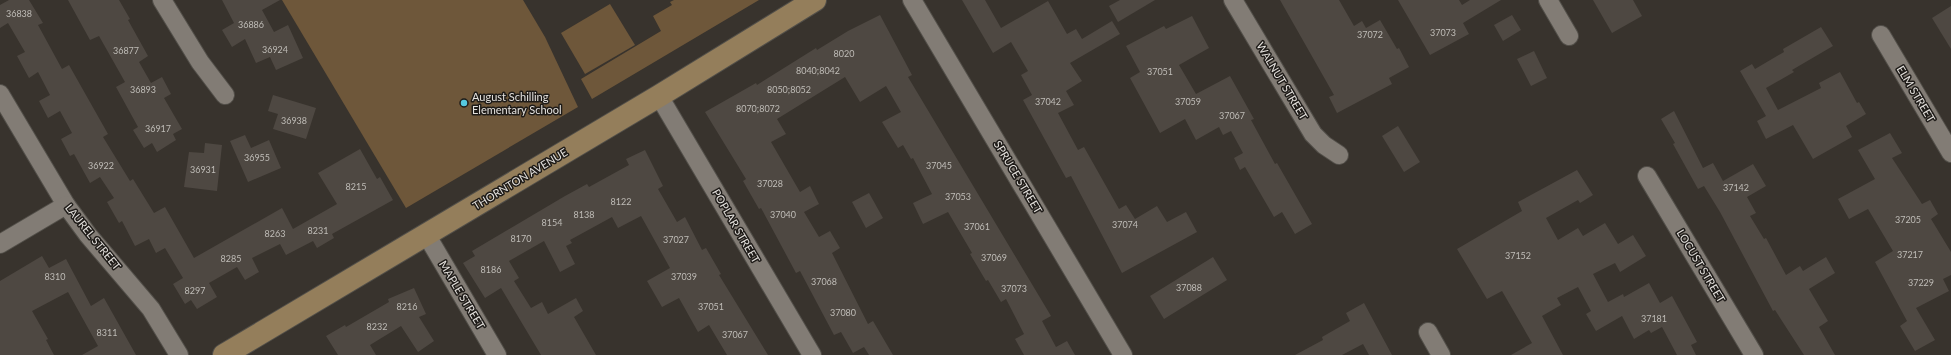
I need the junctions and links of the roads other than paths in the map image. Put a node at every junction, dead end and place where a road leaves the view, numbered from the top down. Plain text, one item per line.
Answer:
1 (162, 0) edge
2 (815, 0) edge
3 (912, 0) edge
4 (1233, 0) edge
5 (1548, 0) edge
6 (1881, 35) dead end
7 (1569, 36) dead end
8 (0, 94) edge
9 (225, 94) dead end
10 (659, 96) junction
11 (1951, 153) edge
12 (1339, 155) dead end
13 (1647, 176) dead end
14 (66, 204) junction
15 (426, 234) junction
16 (0, 244) edge
17 (1428, 332) dead end
18 (179, 355) edge
19 (224, 355) edge
20 (497, 355) edge
21 (812, 355) edge
22 (1123, 355) edge
23 (1441, 355) edge
24 (1754, 355) edge

1 - 9 street
2 - 10 main road, THORNTON AVENUE
3 - 22 street, SPRUCE STREET
4 - 12 street, WALNUT STREET
5 - 7 street
6 - 11 street, ELM STREET
8 - 14 street, LAUREL STREET
10 - 15 main road, THORNTON AVENUE
10 - 21 street, POPLAR STREET
13 - 24 street, LOCUST STREET
14 - 16 street
14 - 18 street, LAUREL STREET
15 - 19 main road, THORNTON AVENUE
15 - 20 street, MAPLE STREET
17 - 23 street

